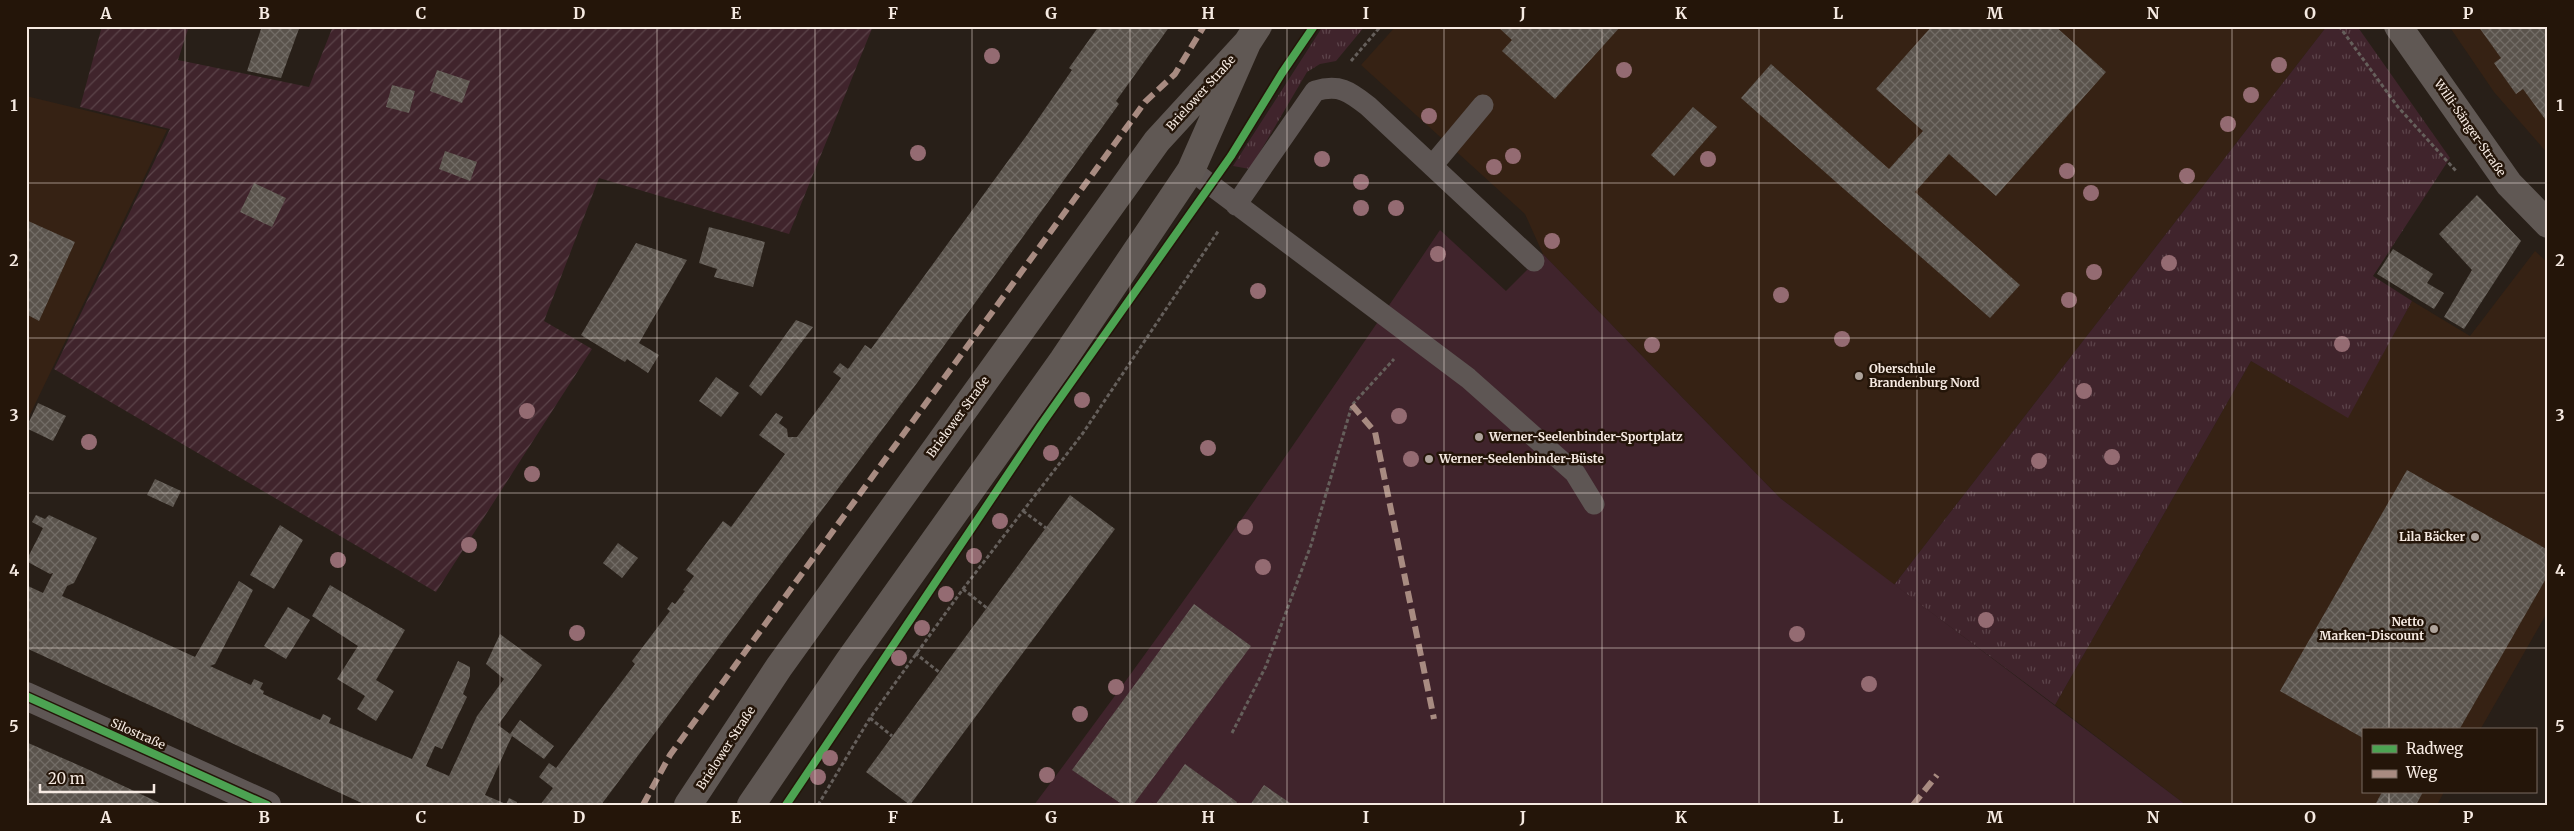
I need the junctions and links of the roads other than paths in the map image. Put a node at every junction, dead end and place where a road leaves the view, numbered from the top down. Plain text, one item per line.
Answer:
1 (2398, 26) edge
2 (1252, 35) edge
3 (1483, 105) dead end
4 (1432, 166) junction
5 (1190, 170) junction
6 (1236, 205) junction
7 (2548, 224) edge
8 (1534, 261) dead end
9 (1594, 504) dead end
10 (26, 696) edge
11 (267, 805) edge
12 (688, 805) edge
13 (751, 805) edge

1 - 7 main road, Willi-Sänger-Straße
2 - 5 main road, Brielower Straße
2 - 12 main road, Brielower Straße
3 - 4 lane
4 - 6 lane
4 - 8 lane
5 - 6 lane
5 - 13 main road, Brielower Straße
6 - 9 lane
10 - 11 street, Silostraße

